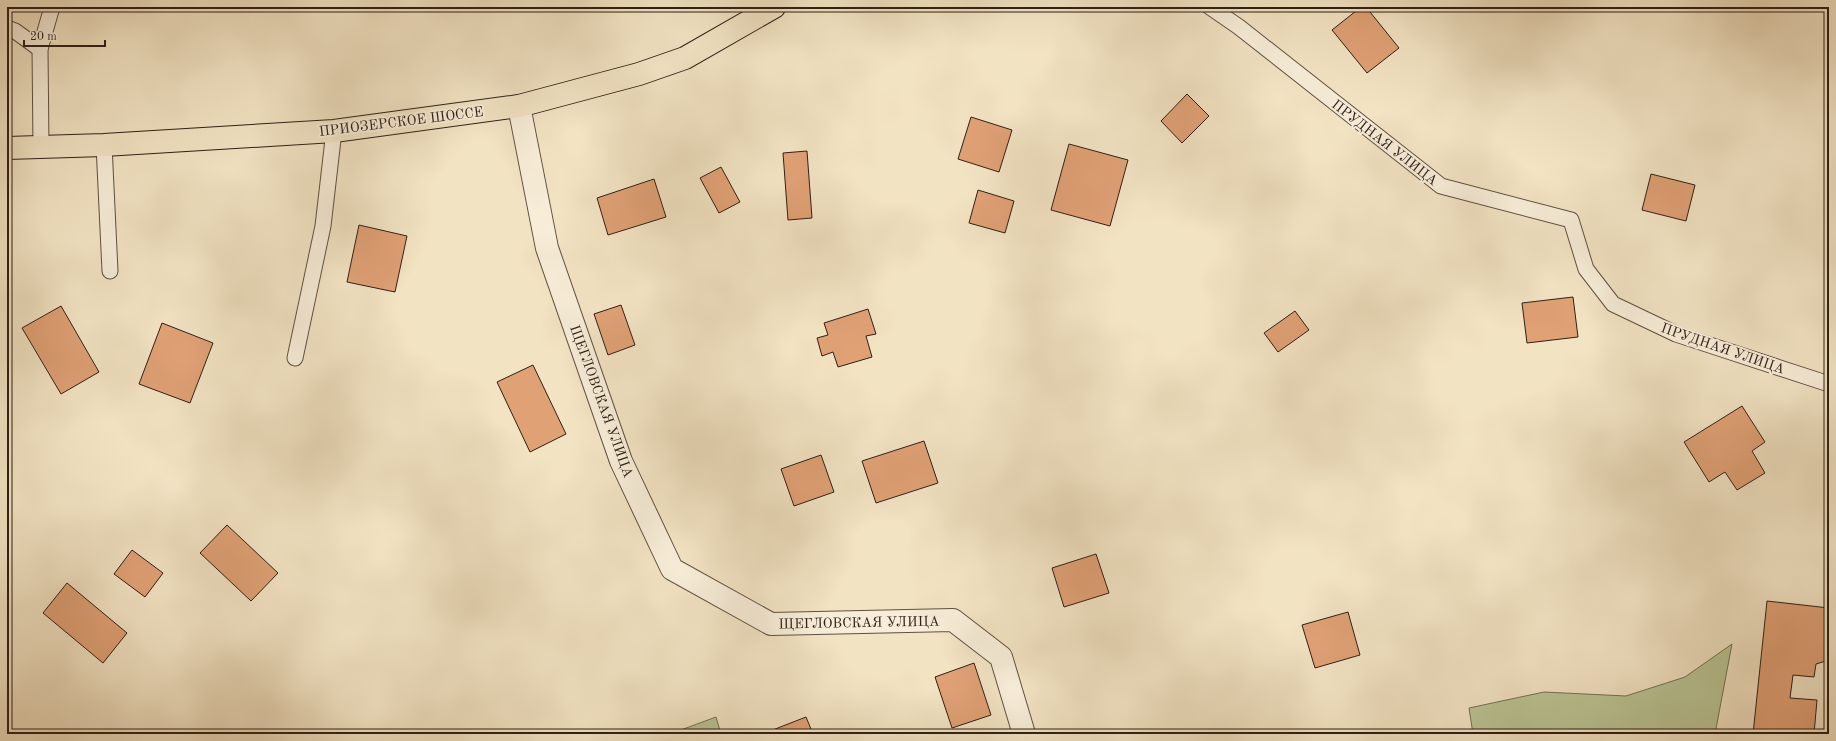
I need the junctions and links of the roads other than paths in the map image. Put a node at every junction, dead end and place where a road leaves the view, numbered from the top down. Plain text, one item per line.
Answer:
1 (52, 7) edge
2 (774, 7) edge
3 (1210, 7) edge
4 (7, 28) edge
5 (40, 49) junction
6 (519, 106) junction
7 (334, 131) junction
8 (104, 145) junction
9 (41, 147) junction
10 (7, 148) edge
11 (110, 271) dead end
12 (295, 358) dead end
13 (1829, 384) edge
14 (1024, 734) edge

1 - 5 lane
2 - 6 main road, ПРИОЗЕРСКОЕ ШОССЕ
3 - 13 lane, ПРУДНАЯ УЛИЦА
4 - 5 lane
5 - 9 lane
6 - 7 main road, ПРИОЗЕРСКОЕ ШОССЕ
6 - 14 street, ЩЕГЛОВСКАЯ УЛИЦА
7 - 8 main road, ПРИОЗЕРСКОЕ ШОССЕ
7 - 12 lane
8 - 9 main road, ПРИОЗЕРСКОЕ ШОССЕ
8 - 11 lane
9 - 10 main road, ПРИОЗЕРСКОЕ ШОССЕ

